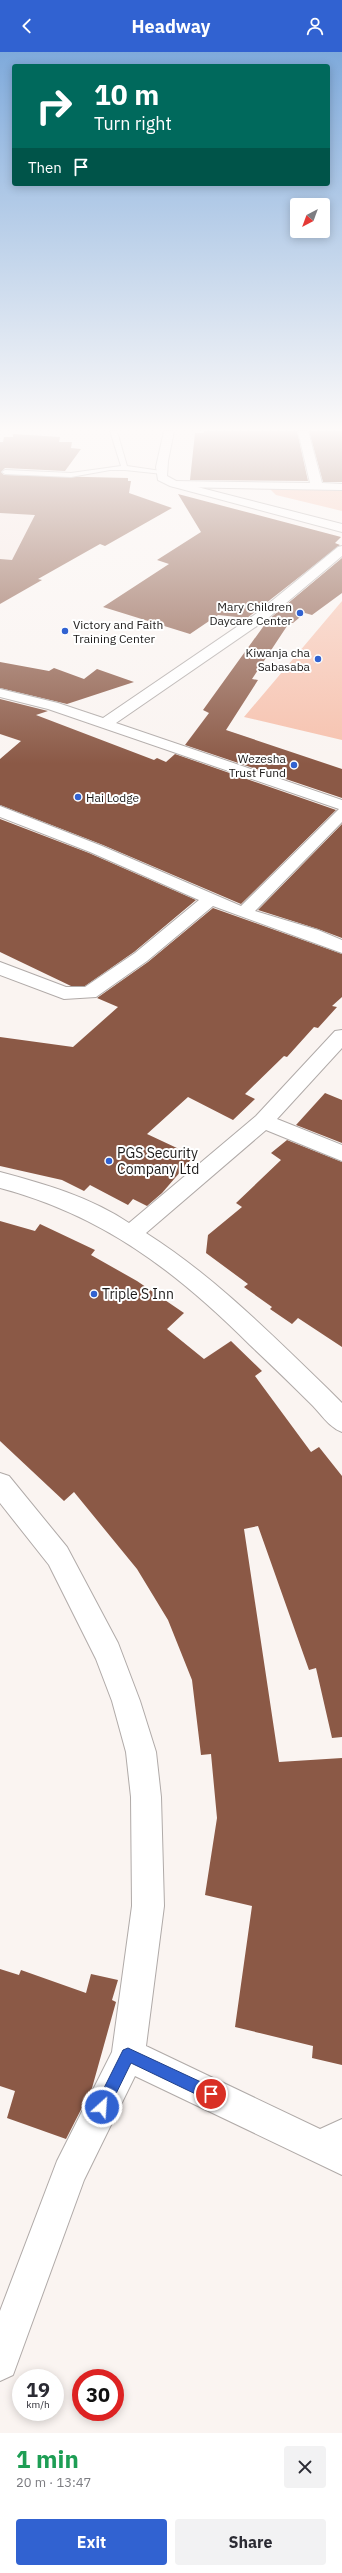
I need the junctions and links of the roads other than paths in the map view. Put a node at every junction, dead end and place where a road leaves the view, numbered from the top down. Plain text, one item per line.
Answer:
1 (342, 550) edge
2 (0, 693) edge
3 (105, 724) junction
4 (342, 805) edge
5 (0, 812) edge
6 (342, 813) edge
7 (210, 900) junction
8 (243, 913) junction
9 (342, 947) edge
10 (0, 968) edge
11 (342, 1036) edge
12 (263, 1121) junction
13 (342, 1153) edge
14 (0, 1180) edge
15 (132, 1233) junction
16 (342, 1421) edge
17 (0, 1484) edge
18 (128, 2055) junction
19 (335, 2147) edge
20 (0, 2362) edge

1 - 3 street
2 - 3 street
3 - 4 street
5 - 7 street
6 - 8 street
7 - 8 street
7 - 10 street
8 - 9 street
11 - 12 street
12 - 13 street
12 - 15 street
14 - 15 street
15 - 16 street
17 - 18 street
18 - 19 street
18 - 20 street

